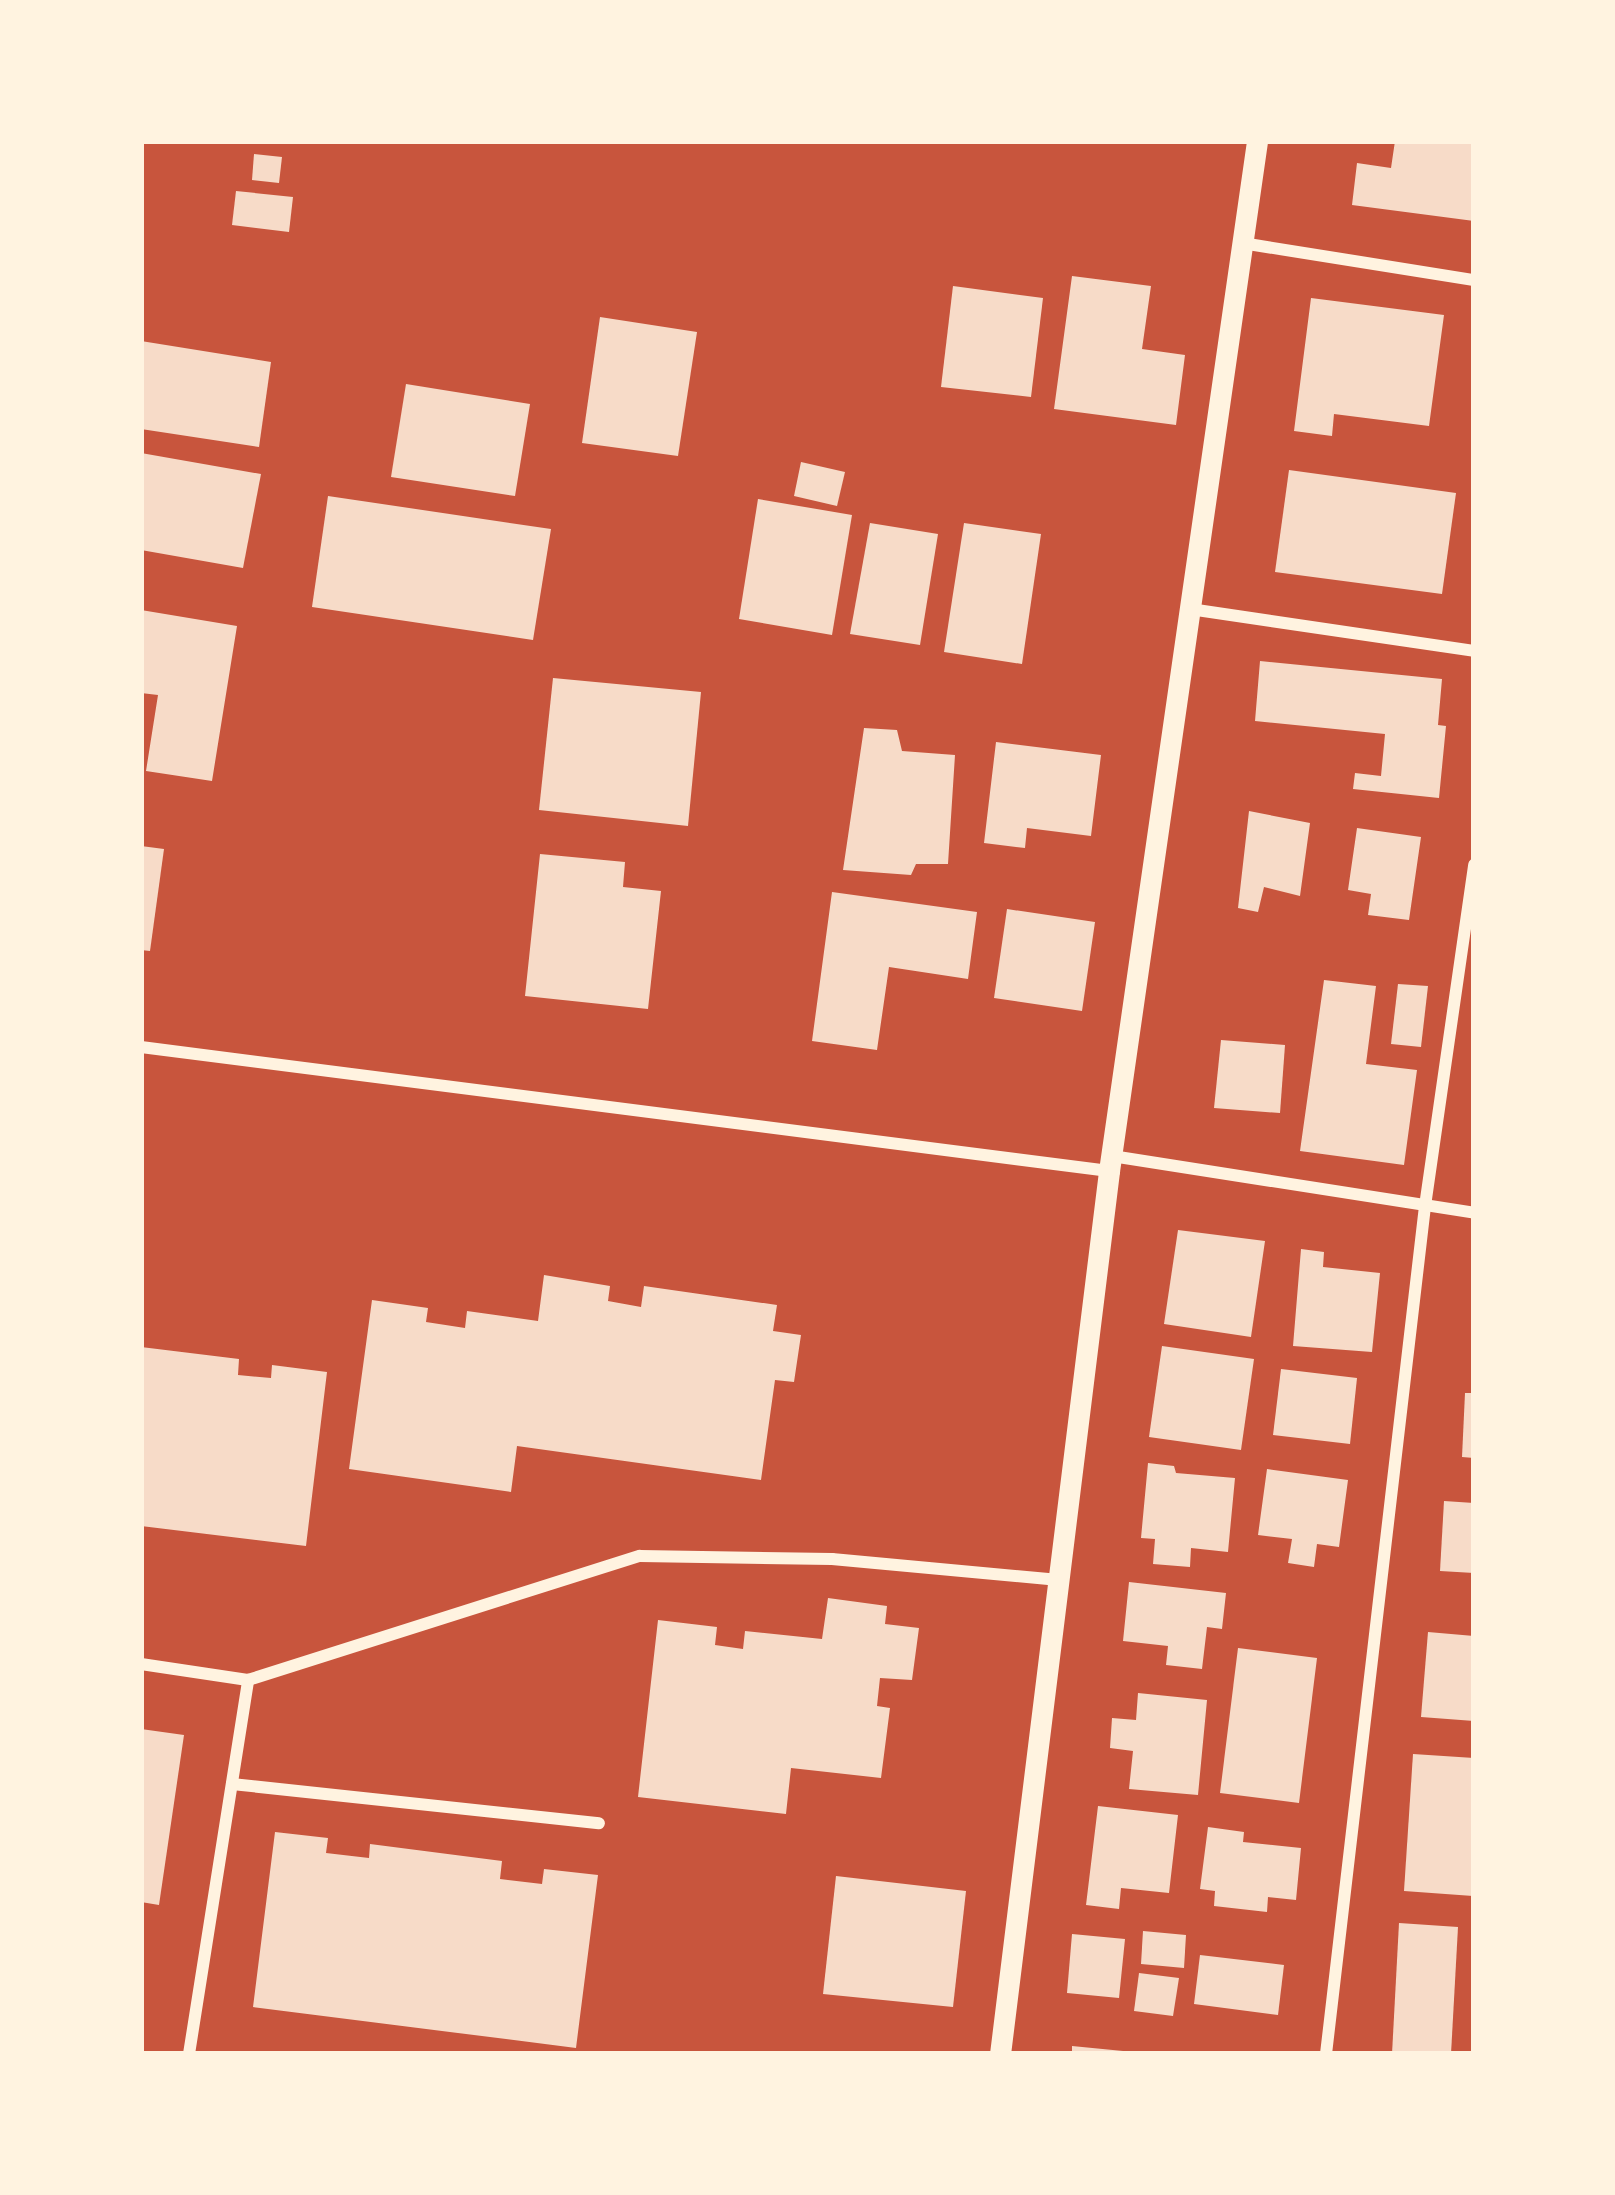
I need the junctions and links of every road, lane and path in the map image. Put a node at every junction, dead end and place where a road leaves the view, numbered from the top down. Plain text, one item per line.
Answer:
1 (1257, 141) edge
2 (1242, 243) junction
3 (1474, 280) edge
4 (1190, 609) junction
5 (1474, 651) edge
6 (1474, 865) edge
7 (141, 1047) edge
8 (1111, 1163) junction
9 (1425, 1206) junction
10 (1474, 1213) edge
11 (1058, 1580) junction
12 (141, 1664) edge
13 (248, 1680) junction
14 (232, 1784) junction
15 (599, 1823) dead end
16 (189, 2054) edge
17 (1000, 2054) edge
18 (1325, 2054) edge

1 - 2 street
2 - 3 street
2 - 4 street
4 - 5 street
4 - 8 street
6 - 9 street
7 - 8 street
8 - 9 street
8 - 11 street
9 - 10 street
9 - 18 street
11 - 13 street
11 - 17 street
12 - 13 street
13 - 14 street
14 - 15 street
14 - 16 street

